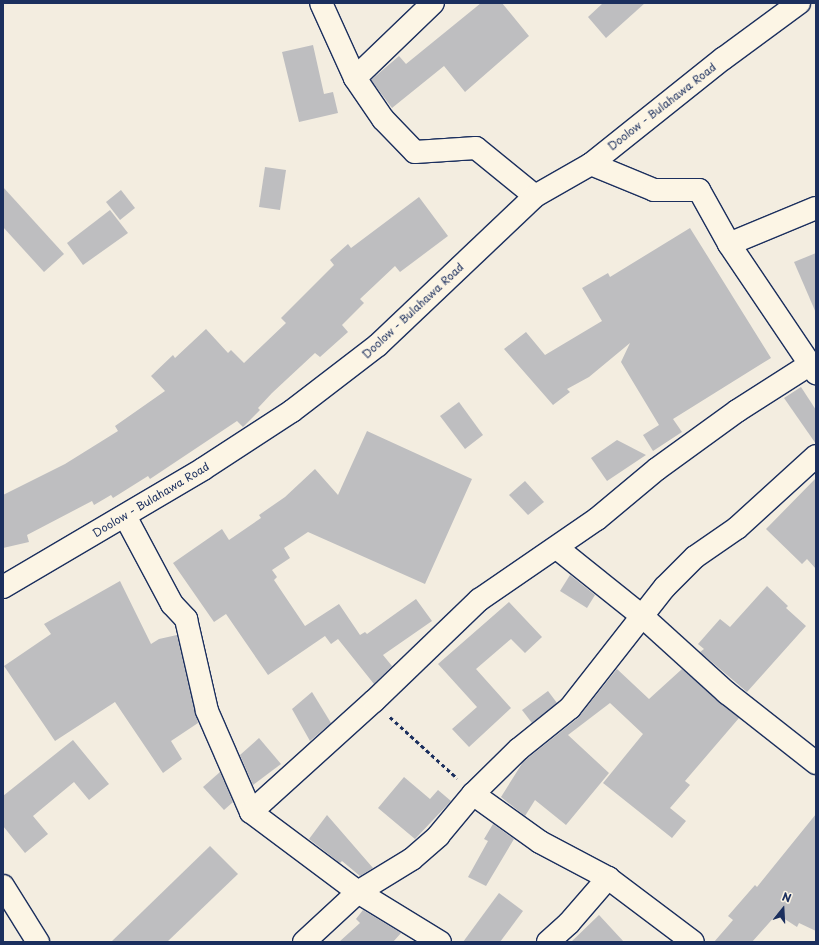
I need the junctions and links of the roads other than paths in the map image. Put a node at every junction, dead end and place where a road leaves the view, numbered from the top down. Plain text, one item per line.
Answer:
1 (321, 3) edge
2 (433, 3) edge
3 (799, 3) edge
4 (355, 78) junction
5 (591, 164) junction
6 (535, 196) junction
7 (816, 208) edge
8 (729, 244) junction
9 (813, 369) edge
10 (816, 456) edge
11 (125, 516) junction
12 (557, 548) junction
13 (3, 587) edge
14 (642, 616) junction
15 (816, 763) edge
16 (473, 794) junction
17 (251, 812) junction
18 (608, 878) junction
19 (3, 886) edge
20 (358, 892) junction
21 (38, 942) edge
22 (304, 942) edge
23 (440, 942) edge
24 (548, 942) edge
25 (693, 942) edge

1 - 4 street
2 - 4 street
3 - 5 street, Doolow - Bulahawa Road
4 - 6 street
5 - 6 street, Doolow - Bulahawa Road
5 - 8 street
6 - 11 street, Doolow - Bulahawa Road
7 - 8 street
8 - 9 street
9 - 12 street
10 - 14 street
11 - 13 street, Doolow - Bulahawa Road
11 - 17 street
12 - 14 street
12 - 17 street
14 - 15 street
14 - 16 street
16 - 18 street
16 - 20 street
17 - 20 street
18 - 24 street
18 - 25 street
19 - 21 street
20 - 22 street
20 - 23 street

